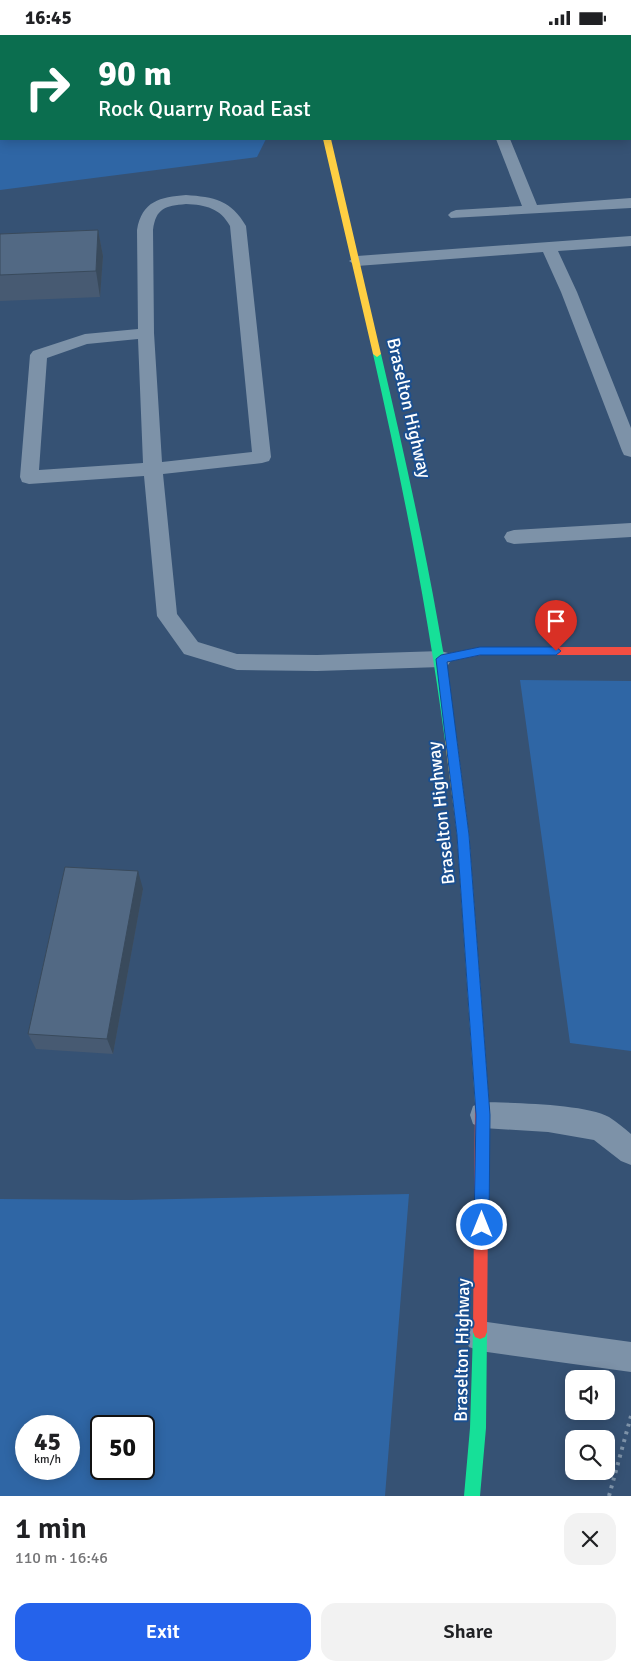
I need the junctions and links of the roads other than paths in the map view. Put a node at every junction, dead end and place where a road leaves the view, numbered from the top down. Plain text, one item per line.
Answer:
1 (327, 140) edge
2 (503, 140) edge
3 (631, 203) edge
4 (531, 210) junction
5 (456, 215) dead end
6 (631, 241) edge
7 (548, 246) junction
8 (358, 261) junction
9 (146, 333) junction
10 (631, 451) edge
11 (153, 469) junction
12 (631, 531) edge
13 (514, 537) dead end
14 (631, 651) edge
15 (441, 659) junction
16 (483, 1115) junction
17 (631, 1151) edge
18 (480, 1336) junction
19 (631, 1357) edge
20 (472, 1496) edge

1 - 8 main road, Braselton Highway
2 - 4 lane
3 - 4 lane
4 - 5 lane
6 - 7 lane
7 - 8 lane
7 - 10 lane
8 - 15 main road, Braselton Highway
9 - 11 lane
9 - 11 lane
9 - 11 lane
11 - 15 lane
12 - 13 lane
14 - 15 main road
15 - 16 main road, Braselton Highway
16 - 17 lane
16 - 18 main road, Braselton Highway
18 - 19 lane
18 - 20 main road, Braselton Highway

